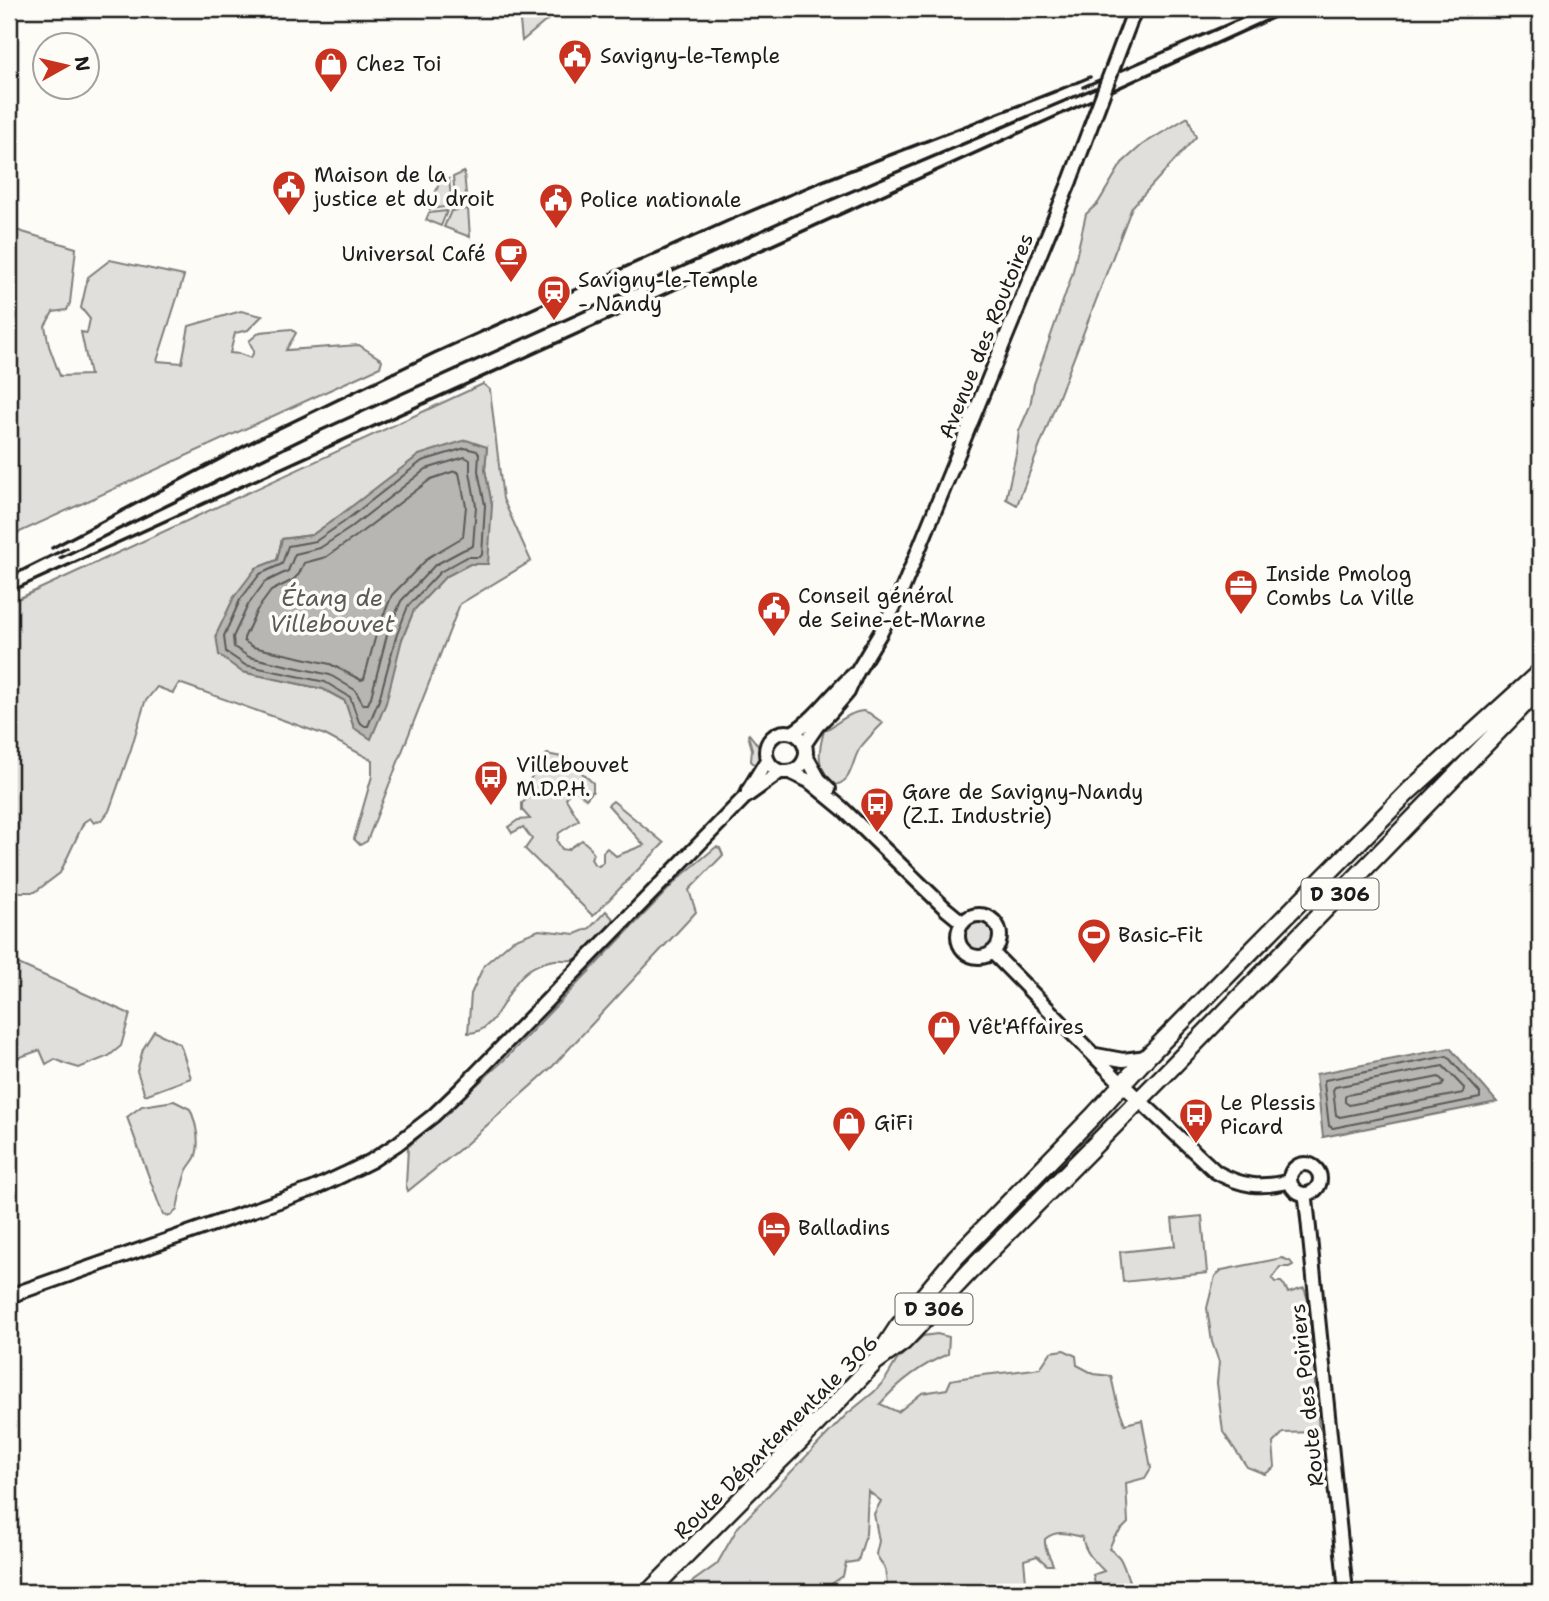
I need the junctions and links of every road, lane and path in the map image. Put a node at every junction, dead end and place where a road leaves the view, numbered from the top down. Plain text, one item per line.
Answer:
1 (1135, 9) edge
2 (857, 672) junction
3 (1540, 672) edge
4 (1540, 688) edge
5 (792, 733) junction
6 (805, 750) junction
7 (767, 760) junction
8 (785, 772) junction
9 (744, 798) junction
10 (843, 809) junction
11 (963, 923) junction
12 (992, 952) junction
13 (1095, 1055) junction
14 (1147, 1057) junction
15 (1122, 1084) junction
16 (1139, 1100) junction
17 (1290, 1181) junction
18 (1304, 1194) junction
19 (9, 1296) edge
20 (875, 1362) junction
21 (649, 1592) edge
22 (1346, 1592) edge

1 - 2 street, Avenue des Routoires, bridge
2 - 5 street, Avenue des Routoires
2 - 6 street, Avenue des Routoires
3 - 14 main road, D 306
4 - 16 main road, D 306
5 - 6 street
5 - 7 street
6 - 8 street
6 - 10 street
7 - 8 street
7 - 9 street
8 - 9 street
8 - 10 street
9 - 19 street
10 - 11 street
11 - 12 street
11 - 12 street
12 - 13 street
13 - 14 street
13 - 15 street
14 - 15 main road, D 306
15 - 16 street
15 - 20 main road, D 306
16 - 17 street
16 - 20 main road, Route Départementale 306 / D 306
17 - 18 street
17 - 18 street
18 - 22 street, Route des Poiriers
20 - 21 main road, Route Départementale 306 / D 306

